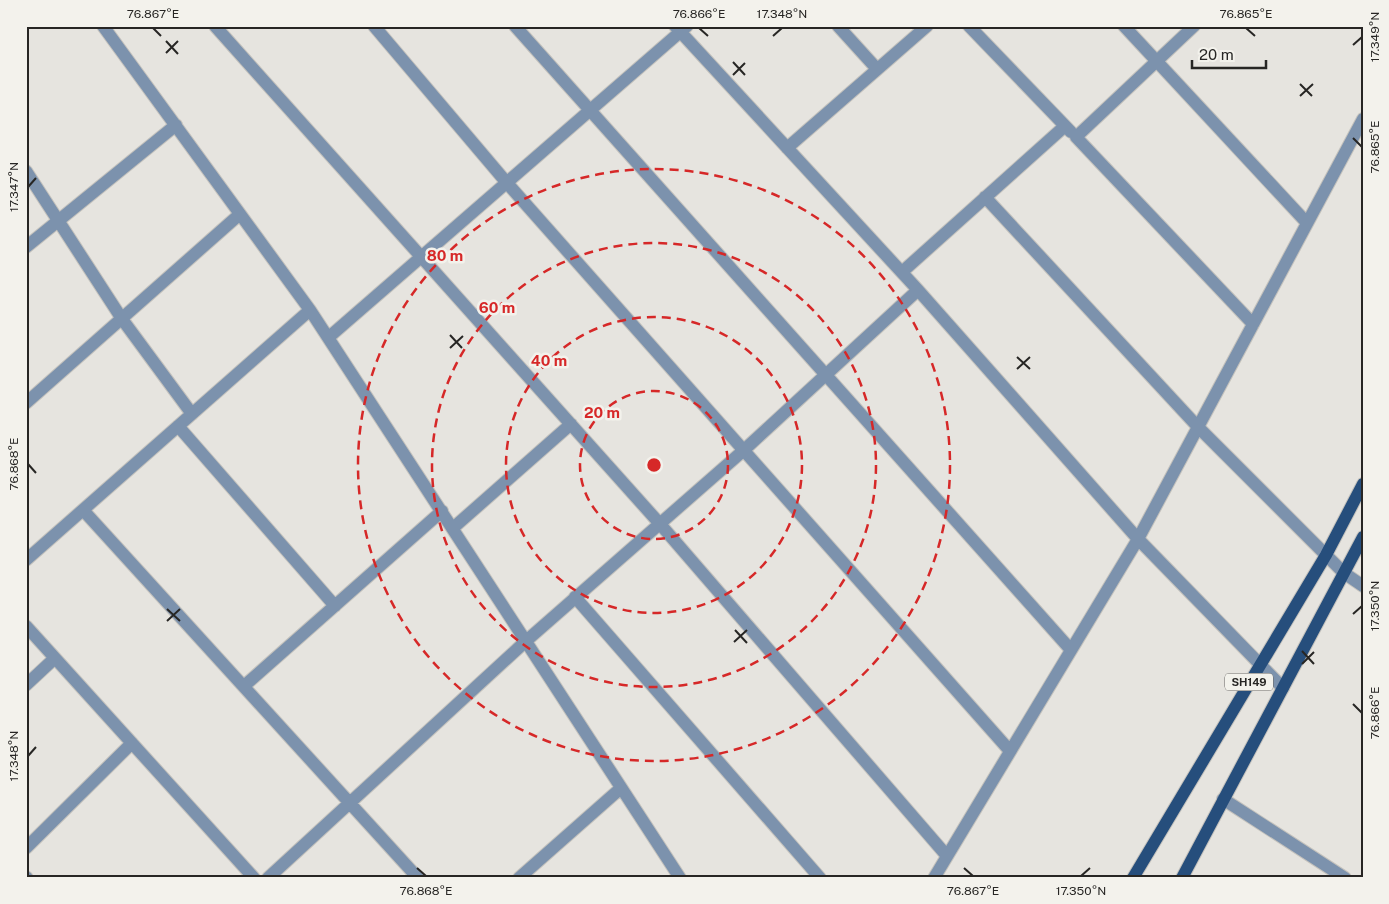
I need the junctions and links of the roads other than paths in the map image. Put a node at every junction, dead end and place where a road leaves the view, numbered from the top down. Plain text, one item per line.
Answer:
1 (103, 26) edge
2 (215, 26) edge
3 (374, 26) edge
4 (515, 26) edge
5 (838, 26) edge
6 (927, 26) edge
7 (969, 26) edge
8 (1124, 26) edge
9 (1194, 26) edge
10 (681, 28) edge
11 (1157, 61) junction
12 (878, 69) junction
13 (590, 111) junction
14 (1363, 119) edge
15 (176, 126) junction
16 (1065, 126) junction
17 (1076, 137) junction
18 (787, 148) junction
19 (26, 171) edge
20 (507, 183) junction
21 (985, 197) junction
22 (240, 214) junction
23 (58, 221) junction
24 (1307, 223) junction
25 (26, 247) edge
26 (422, 256) junction
27 (902, 272) junction
28 (918, 290) junction
29 (310, 310) junction
30 (122, 319) junction
31 (1253, 324) junction
32 (329, 337) junction
33 (825, 376) junction
34 (26, 403) edge
35 (192, 414) junction
36 (571, 424) junction
37 (178, 426) junction
38 (1198, 427) junction
39 (744, 450) junction
40 (1363, 484) edge
41 (83, 510) junction
42 (442, 511) junction
43 (660, 524) junction
44 (452, 528) junction
45 (1363, 537) edge
46 (1138, 539) junction
47 (1326, 555) junction
48 (26, 560) edge
49 (1344, 573) junction
50 (1363, 586) edge
51 (575, 597) junction
52 (335, 606) junction
53 (26, 626) edge
54 (526, 641) junction
55 (1071, 650) junction
56 (55, 658) junction
57 (1260, 664) junction
58 (26, 685) edge
59 (244, 686) junction
60 (1283, 688) junction
61 (132, 743) junction
62 (1010, 751) junction
63 (621, 788) junction
64 (1223, 800) junction
65 (349, 802) junction
66 (26, 848) edge
67 (947, 856) junction
68 (1342, 877) edge
69 (254, 878) edge
70 (268, 878) edge
71 (418, 878) edge
72 (519, 878) edge
73 (680, 878) edge
74 (820, 878) edge
75 (934, 878) edge
76 (1133, 878) edge
77 (1182, 878) edge

1 - 15 street
2 - 26 street
3 - 20 street
4 - 13 street
5 - 12 street
6 - 12 street
7 - 16 street
8 - 11 street
9 - 11 street
10 - 13 street
10 - 18 street
11 - 17 street
11 - 24 street
12 - 18 street
13 - 20 street
13 - 33 street
14 - 24 street
15 - 22 street
15 - 23 street
16 - 17 street
16 - 21 street
17 - 31 street
18 - 27 street
19 - 23 street
20 - 26 street
20 - 39 street
21 - 27 street
21 - 38 street
22 - 29 street
22 - 30 street
23 - 25 street
23 - 30 street
24 - 31 street
26 - 32 street
26 - 36 street
27 - 28 street
28 - 33 street
28 - 46 street
29 - 32 street
29 - 35 street
30 - 34 street
30 - 35 street
31 - 38 street
32 - 42 street
33 - 39 street
33 - 55 street
35 - 37 street
36 - 43 street
36 - 44 street
37 - 41 street
37 - 52 street
38 - 46 street
38 - 47 street
39 - 43 street
39 - 62 street
40 - 47 main road, SH149
41 - 48 street
41 - 59 street
42 - 44 street
42 - 52 street
43 - 51 street
43 - 67 street
44 - 54 street
45 - 49 main road, SH149
46 - 55 street
46 - 57 street
47 - 49 street
47 - 57 main road, SH149
49 - 50 street
49 - 60 main road, SH149
51 - 54 street
51 - 74 street
52 - 59 street
53 - 56 street
54 - 63 street
54 - 65 street
55 - 62 street
56 - 58 street
56 - 61 street
57 - 60 street
57 - 76 main road, SH149
59 - 65 street
60 - 64 main road, SH149
61 - 66 street
61 - 69 street
62 - 67 street
63 - 72 street
63 - 73 street
64 - 68 street
64 - 77 main road, SH149
65 - 70 street
65 - 71 street
67 - 75 street

